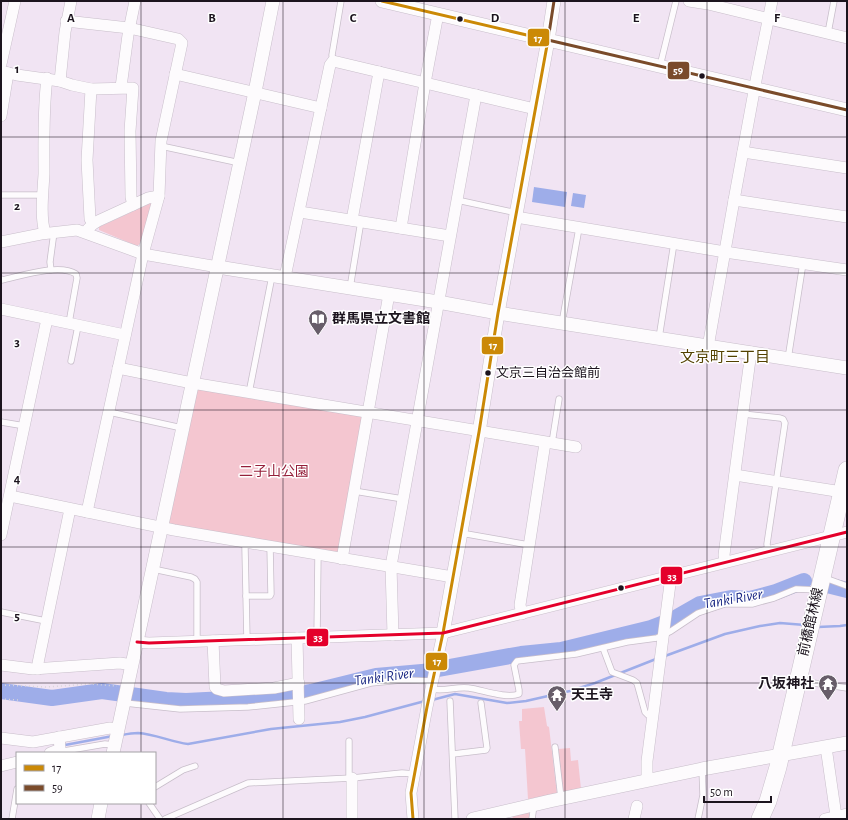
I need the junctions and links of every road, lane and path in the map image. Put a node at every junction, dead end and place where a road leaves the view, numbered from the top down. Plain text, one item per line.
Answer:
1 (15, 1) edge
2 (71, 1) edge
3 (135, 1) edge
4 (273, 1) edge
5 (341, 1) edge
6 (382, 1) edge
7 (554, 1) edge
8 (676, 1) edge
9 (689, 1) edge
10 (772, 1) edge
11 (834, 1) edge
12 (709, 3) edge
13 (438, 14) junction
14 (769, 20) junction
15 (66, 21) junction
16 (129, 28) junction
17 (828, 33) junction
18 (847, 38) edge
19 (548, 40) junction
20 (333, 61) junction
21 (1, 64) edge
22 (660, 66) junction
23 (5, 72) edge
24 (379, 72) junction
25 (175, 74) junction
26 (47, 78) junction
27 (60, 80) junction
28 (425, 83) junction
29 (121, 87) junction
30 (755, 88) junction
31 (90, 89) junction
32 (256, 92) junction
33 (476, 95) junction
34 (322, 108) junction
35 (535, 109) junction
36 (847, 110) edge
37 (1, 116) edge
38 (161, 146) junction
39 (743, 152) junction
40 (240, 163) junction
41 (847, 168) edge
42 (1, 195) edge
43 (43, 195) junction
44 (159, 196) junction
45 (457, 200) junction
46 (734, 200) junction
47 (133, 205) junction
48 (300, 212) junction
49 (516, 215) junction
50 (847, 217) edge
51 (356, 221) junction
52 (90, 228) junction
53 (401, 228) junction
54 (579, 228) junction
55 (49, 233) junction
56 (450, 236) junction
57 (1, 242) edge
58 (674, 243) junction
59 (725, 252) junction
60 (143, 254) junction
61 (803, 263) junction
62 (218, 267) junction
63 (51, 270) junction
64 (847, 270) edge
65 (279, 276) junction
66 (1, 279) edge
67 (350, 288) junction
68 (389, 294) junction
69 (438, 302) junction
70 (1, 309) edge
71 (498, 313) junction
72 (47, 319) junction
73 (562, 323) junction
74 (74, 325) junction
75 (125, 335) junction
76 (659, 339) junction
77 (708, 347) junction
78 (751, 352) junction
79 (788, 358) junction
80 (71, 361) dead end
81 (118, 368) junction
82 (847, 368) edge
83 (192, 383) junction
84 (249, 393) junction
85 (559, 399) dead end
86 (108, 412) junction
87 (368, 412) junction
88 (743, 414) junction
89 (417, 420) junction
90 (1, 422) edge
91 (25, 426) junction
92 (183, 428) junction
93 (479, 432) junction
94 (549, 443) junction
95 (576, 447) dead end
96 (847, 470) edge
97 (735, 475) junction
98 (777, 481) junction
99 (353, 490) junction
100 (842, 492) junction
101 (10, 496) junction
102 (403, 499) junction
103 (70, 509) junction
104 (87, 512) junction
105 (3, 516) edge
106 (162, 528) junction
107 (461, 532) junction
108 (839, 533) edge
109 (1, 535) edge
110 (246, 542) junction
111 (530, 545) junction
112 (270, 546) junction
113 (768, 551) junction
114 (318, 554) junction
115 (342, 559) junction
116 (725, 562) junction
117 (390, 566) junction
118 (153, 569) junction
119 (453, 577) junction
120 (670, 577) junction
121 (820, 584) junction
122 (847, 586) edge
123 (246, 596) junction
124 (1, 612) edge
125 (522, 614) junction
126 (46, 621) junction
127 (443, 633) junction
128 (393, 635) junction
129 (663, 635) junction
130 (317, 637) junction
131 (297, 638) junction
132 (247, 640) junction
133 (213, 641) junction
134 (138, 642) junction
135 (197, 642) junction
136 (603, 648) junction
137 (1, 665) edge
138 (132, 665) junction
139 (38, 669) junction
140 (798, 680) junction
141 (299, 683) junction
142 (1, 685) edge
143 (433, 685) junction
144 (118, 686) dead end
145 (847, 688) edge
146 (1, 699) edge
147 (19, 700) dead end
148 (450, 701) dead end
149 (299, 702) junction
150 (125, 703) junction
151 (482, 703) dead end
152 (654, 716) junction
153 (299, 719) dead end
154 (118, 729) junction
155 (58, 737) junction
156 (1, 738) edge
157 (349, 741) dead end
158 (847, 743) edge
159 (555, 747) dead end
160 (826, 747) junction
161 (114, 749) edge
162 (55, 751) edge
163 (453, 754) junction
164 (780, 756) junction
165 (16, 762) edge
166 (1, 766) edge
167 (195, 766) dead end
168 (702, 769) junction
169 (415, 774) junction
170 (351, 778) junction
171 (648, 780) junction
172 (156, 786) edge
173 (16, 796) edge
174 (561, 799) junction
175 (101, 804) edge
176 (150, 804) edge
177 (534, 805) junction
178 (637, 806) dead end
179 (842, 815) edge
180 (489, 817) edge
181 (12, 819) edge
182 (98, 819) edge
183 (160, 819) edge
184 (165, 819) edge
185 (352, 819) edge
186 (413, 819) edge
187 (455, 819) edge
188 (473, 819) edge
189 (532, 819) edge
190 (634, 819) edge
191 (698, 819) edge
192 (760, 819) edge
193 (824, 819) edge

1 - 21 street
2 - 15 street
3 - 16 street
4 - 32 street
5 - 20 lane
6 - 13 street
7 - 19 street
8 - 22 lane
9 - 12 street
10 - 14 street
11 - 17 lane
12 - 14 street
13 - 19 street
13 - 28 street
14 - 17 street
14 - 30 street
15 - 16 street
15 - 27 street
16 - 25 street
16 - 29 street
17 - 18 street
19 - 22 street
19 - 35 street
20 - 24 street
20 - 34 street
22 - 30 street
23 - 26 street
23 - 37 street
24 - 28 street
24 - 51 street
25 - 32 street
25 - 38 street
26 - 27 street
26 - 43 street
27 - 31 street
28 - 33 street
28 - 53 street
29 - 31 street
29 - 47 street
30 - 36 street
30 - 39 street
31 - 52 street
32 - 34 street
32 - 40 street
33 - 35 street
33 - 45 street
34 - 48 street
35 - 49 street
38 - 40 lane
38 - 44 street
39 - 41 street
39 - 46 street
40 - 62 street
42 - 43 lane
43 - 55 street
44 - 47 street
44 - 60 street
45 - 49 lane
45 - 56 street
46 - 50 street
46 - 59 street
47 - 52 street
48 - 51 street
48 - 65 street
49 - 54 street
49 - 71 street
51 - 53 street
51 - 67 lane
52 - 55 street
52 - 60 street
53 - 56 street
54 - 58 street
54 - 73 lane
55 - 57 street
55 - 63 lane
56 - 69 street
58 - 59 street
58 - 76 lane
59 - 61 street
59 - 77 street
60 - 62 street
60 - 75 street
61 - 64 street
61 - 79 lane
62 - 65 street
62 - 83 street
63 - 66 lane
63 - 74 lane
65 - 67 street
65 - 84 lane
67 - 68 street
68 - 69 street
68 - 87 street
69 - 71 street
69 - 89 street
70 - 72 street
71 - 73 street
71 - 93 street
72 - 74 street
72 - 91 street
73 - 76 street
74 - 75 street
74 - 80 lane
75 - 81 street
76 - 77 street
77 - 78 street
78 - 79 street
78 - 88 street
79 - 82 street
81 - 83 street
81 - 86 street
83 - 84 street
83 - 92 street
84 - 87 street
85 - 94 lane
86 - 92 lane
86 - 104 street
87 - 89 street
87 - 99 street
88 - 97 street
88 - 98 lane
89 - 93 street
89 - 102 street
90 - 91 lane
91 - 101 street
92 - 106 street
93 - 94 street
93 - 107 street
94 - 95 street
94 - 111 street
96 - 100 main road, 前橋館林線
97 - 98 street
97 - 116 street
98 - 100 street
98 - 113 lane
99 - 102 lane
99 - 115 street
100 - 108 main road, 前橋館林線
101 - 103 street
101 - 105 street
102 - 117 street
103 - 104 street
103 - 126 street
104 - 106 street
105 - 109 street
106 - 110 street
106 - 118 street
107 - 111 lane
107 - 119 street
108 - 113 street
108 - 121 main road, 前橋館林線
110 - 112 street
110 - 123 lane
111 - 125 street
112 - 114 street
112 - 123 lane
113 - 116 street
114 - 115 street
114 - 130 lane
115 - 117 street
116 - 120 street
117 - 119 street
117 - 128 street
118 - 134 street
118 - 135 lane
119 - 127 street
120 - 125 street
120 - 129 street
121 - 122 lane
121 - 129 lane
121 - 140 main road, 前橋館林線
123 - 132 lane
124 - 126 lane
125 - 127 street
126 - 139 street
127 - 128 street
127 - 143 street
128 - 130 street
129 - 136 lane
129 - 152 street
130 - 131 street
131 - 132 street
131 - 141 street
132 - 133 street
133 - 135 street
133 - 141 street
134 - 135 street
134 - 138 street
136 - 143 lane
136 - 152 lane
137 - 139 street
138 - 139 street
138 - 150 street
140 - 145 lane
140 - 164 main road, 前橋館林線
141 - 149 street
142 - 144 path
143 - 149 lane
143 - 169 street
146 - 147 path
148 - 163 lane
149 - 150 lane
149 - 153 street
150 - 154 street
151 - 163 lane
152 - 171 street
154 - 155 street
154 - 161 street
155 - 156 street
155 - 162 street
157 - 170 lane
158 - 160 street
159 - 174 lane
160 - 164 street
160 - 179 street
161 - 162 lane
163 - 187 lane
164 - 168 street
164 - 192 main road, 前橋館林線
165 - 166 street
167 - 172 lane
168 - 171 street
168 - 191 lane
169 - 170 lane
169 - 186 street
170 - 184 lane
170 - 185 street
171 - 174 street
173 - 181 lane
174 - 177 street
175 - 182 street
176 - 183 lane
177 - 180 street
177 - 189 lane
178 - 190 street
179 - 193 street
180 - 188 street

